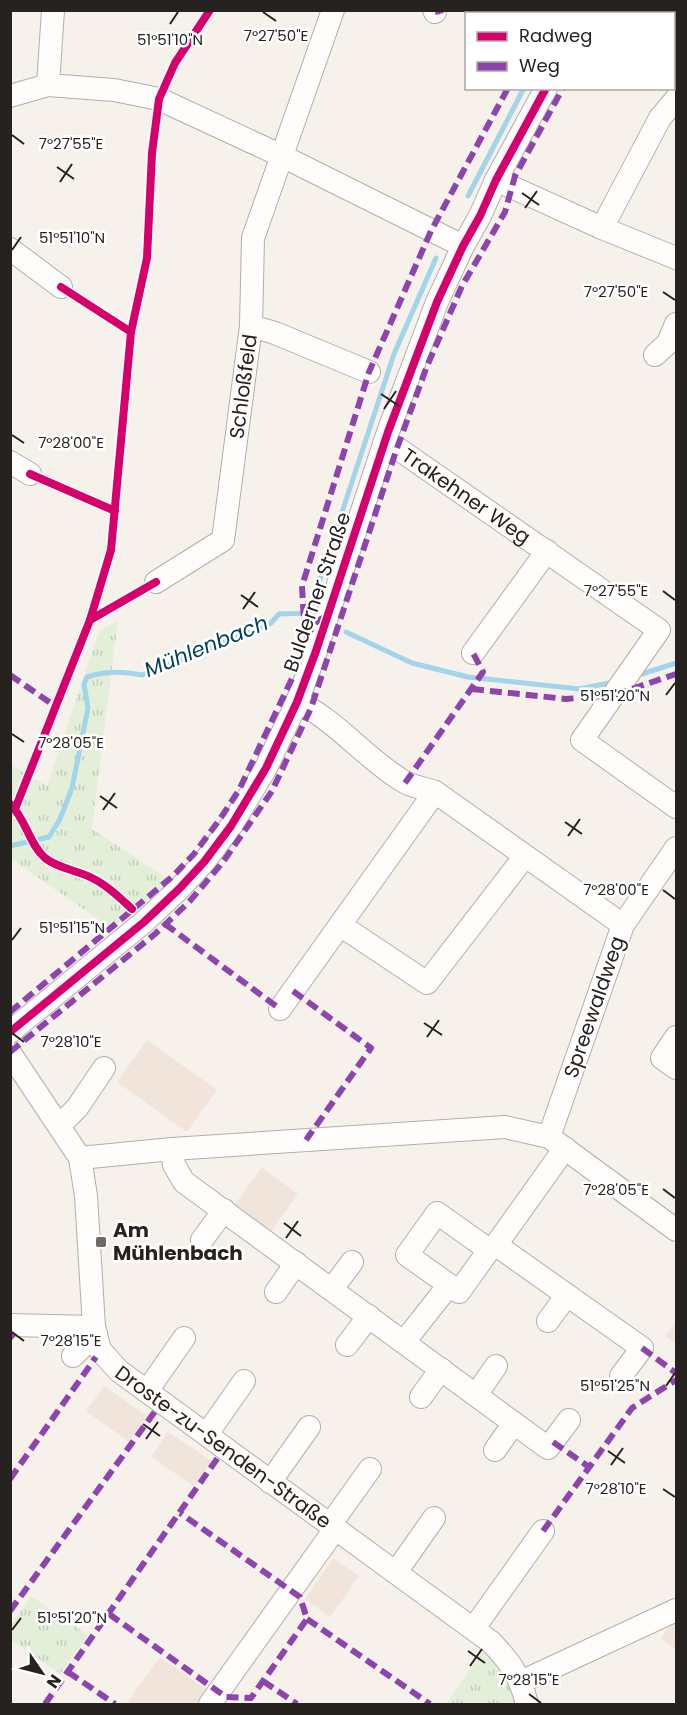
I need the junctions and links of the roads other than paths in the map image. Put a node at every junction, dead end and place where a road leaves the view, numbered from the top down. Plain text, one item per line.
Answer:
1 (53, 10) edge
2 (333, 10) edge
3 (48, 85) junction
4 (545, 90) edge
5 (10, 96) edge
6 (676, 99) edge
7 (282, 156) junction
8 (496, 180) junction
9 (602, 228) junction
10 (463, 246) junction
11 (10, 249) edge
12 (676, 258) edge
13 (61, 287) dead end
14 (676, 324) edge
15 (251, 326) junction
16 (655, 356) dead end
17 (369, 372) dead end
18 (384, 444) junction
19 (10, 462) edge
20 (30, 474) dead end
21 (547, 551) junction
22 (156, 582) dead end
23 (473, 654) dead end
24 (297, 702) junction
25 (435, 792) junction
26 (676, 807) edge
27 (676, 848) edge
28 (525, 856) junction
29 (340, 924) junction
30 (623, 925) junction
31 (280, 1009) dead end
32 (10, 1032) edge
33 (676, 1037) edge
34 (10, 1053) edge
35 (104, 1068) dead end
36 (676, 1068) edge
37 (60, 1125) junction
38 (557, 1143) junction
39 (172, 1149) junction
40 (80, 1158) junction
41 (224, 1210) junction
42 (675, 1226) edge
43 (202, 1240) dead end
44 (493, 1247) junction
45 (352, 1262) dead end
46 (296, 1263) junction
47 (449, 1285) junction
48 (332, 1289) junction
49 (276, 1292) dead end
50 (567, 1295) junction
51 (369, 1316) junction
52 (548, 1321) dead end
53 (10, 1325) edge
54 (95, 1330) junction
55 (184, 1338) dead end
56 (404, 1342) junction
57 (347, 1345) dead end
58 (73, 1356) dead end
59 (496, 1366) dead end
60 (441, 1369) junction
61 (621, 1376) dead end
62 (244, 1381) dead end
63 (147, 1391) junction
64 (476, 1395) junction
65 (421, 1397) dead end
66 (569, 1420) dead end
67 (514, 1424) junction
68 (309, 1427) dead end
69 (201, 1437) junction
70 (495, 1450) dead end
71 (370, 1469) dead end
72 (270, 1482) junction
73 (434, 1518) dead end
74 (333, 1527) junction
75 (543, 1532) dead end
76 (396, 1572) junction
77 (676, 1610) edge
78 (474, 1628) junction
79 (521, 1682) junction
80 (210, 1704) edge
81 (527, 1704) edge

1 - 3 street
2 - 7 street, Schloßfeld
3 - 5 street
3 - 7 street
4 - 8 street, Bulderner Straße
6 - 9 street
7 - 10 street
7 - 15 street, Schloßfeld
8 - 9 street
8 - 10 street, Bulderner Straße
9 - 12 street
10 - 18 street, Bulderner Straße
11 - 13 street
14 - 16 street
15 - 17 street
15 - 22 street, Schloßfeld
18 - 21 street, Trakehner Weg
18 - 24 street, Bulderner Straße
19 - 20 street
21 - 23 street, Trakehner Weg
21 - 26 street, Trakehner Weg
24 - 25 street, Spreewaldweg
24 - 32 street, Bulderner Straße
25 - 28 street, Spreewaldweg
25 - 29 street
27 - 30 street
28 - 29 street
28 - 30 street, Spreewaldweg
29 - 31 street
30 - 38 street, Spreewaldweg
33 - 36 street
34 - 37 street, Droste-zu-Senden-Straße
35 - 37 street
37 - 40 street, Droste-zu-Senden-Straße
38 - 39 street
38 - 42 street
38 - 44 street
39 - 40 street
39 - 41 street
40 - 54 street, Droste-zu-Senden-Straße
41 - 43 street
41 - 46 street
44 - 47 street
44 - 47 street
44 - 50 street
45 - 48 street
46 - 48 street
46 - 49 street
47 - 56 street
48 - 51 street
50 - 52 street
50 - 61 street
51 - 56 street
51 - 57 street
53 - 54 street
54 - 58 street
54 - 63 street, Droste-zu-Senden-Straße
55 - 63 street
56 - 60 street
59 - 64 street
60 - 64 street
60 - 65 street
62 - 69 street
63 - 69 street, Droste-zu-Senden-Straße
64 - 67 street
66 - 67 street
67 - 70 street
68 - 72 street
69 - 72 street, Droste-zu-Senden-Straße
71 - 74 street
72 - 74 street, Droste-zu-Senden-Straße
73 - 76 street
74 - 76 street, Droste-zu-Senden-Straße
74 - 80 street
75 - 78 street
76 - 78 street, Droste-zu-Senden-Straße
77 - 79 street
78 - 79 street, Droste-zu-Senden-Straße
79 - 81 street, Droste-zu-Senden-Straße

